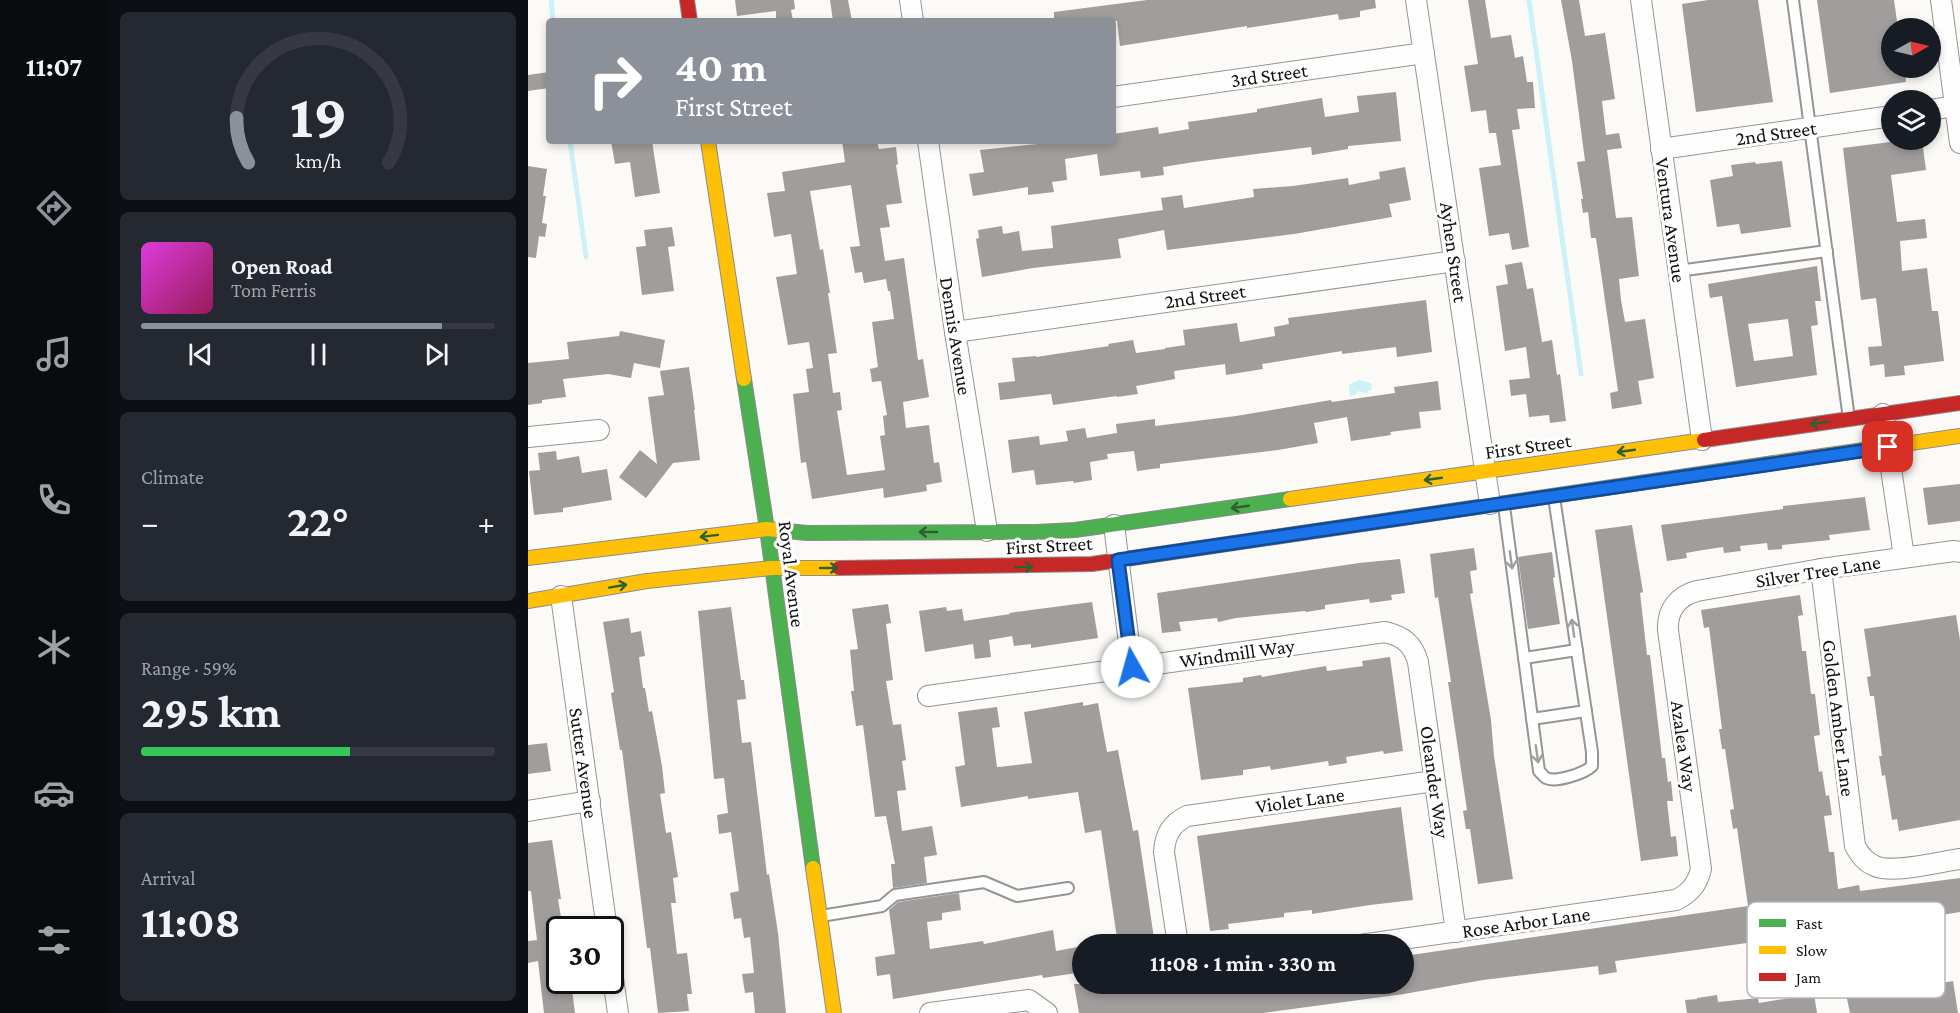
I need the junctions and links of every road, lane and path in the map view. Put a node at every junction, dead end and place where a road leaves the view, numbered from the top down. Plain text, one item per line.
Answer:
1 (687, 0) edge
2 (910, 0) edge
3 (1416, 0) edge
4 (1641, 0) edge
5 (1793, 0) edge
6 (1941, 0) edge
7 (690, 18) edge
8 (913, 18) edge
9 (1424, 53) junction
10 (1116, 97) edge
11 (1958, 106) edge
12 (1941, 108) edge
13 (1881, 118) edge
14 (1811, 129) junction
15 (1960, 143) edge
16 (708, 144) edge
17 (928, 144) edge
18 (1661, 149) junction
19 (1827, 251) junction
20 (1455, 261) junction
21 (1678, 271) junction
22 (954, 332) junction
23 (1960, 403) edge
24 (1883, 414) junction
25 (1849, 419) junction
26 (599, 430) dead end
27 (1960, 436) edge
28 (528, 437) edge
29 (1702, 440) junction
30 (1888, 447) junction
31 (1485, 472) junction
32 (1554, 495) junction
33 (1497, 503) junction
34 (1114, 525) junction
35 (767, 529) junction
36 (987, 531) junction
37 (1960, 552) edge
38 (1904, 557) junction
39 (528, 558) edge
40 (1118, 560) junction
41 (771, 568) junction
42 (1821, 569) junction
43 (561, 596) junction
44 (1678, 600) joint
45 (528, 601) edge
46 (1402, 637) joint
47 (1577, 650) junction
48 (1524, 658) junction
49 (1132, 667) junction
50 (928, 696) dead end
51 (1586, 711) junction
52 (1532, 719) junction
53 (1434, 781) junction
54 (590, 801) junction
55 (528, 811) edge
56 (1960, 859) edge
57 (1068, 888) dead end
58 (1690, 892) joint
59 (605, 916) edge
60 (820, 916) junction
61 (1456, 932) junction
62 (1176, 934) edge
63 (1414, 938) edge
64 (615, 994) edge
65 (618, 1013) edge
66 (834, 1013) edge
67 (930, 1013) edge
68 (1047, 1013) edge

1 - 7 main road
2 - 8 street
3 - 9 street, Ayhen Street
4 - 18 street, Ventura Avenue
5 - 14 lane
6 - 11 street
9 - 10 street, 3rd Street
9 - 20 street, Ayhen Street
11 - 12 street
11 - 15 street
13 - 14 street, 2nd Street
14 - 18 street, 2nd Street
14 - 19 lane
16 - 35 main road, Royal Avenue
17 - 22 street, Dennis Avenue
18 - 21 street, Ventura Avenue
19 - 21 lane
19 - 25 lane
20 - 22 street, 2nd Street
20 - 31 street, Ayhen Street
21 - 29 street, Ventura Avenue
22 - 36 street, Dennis Avenue
23 - 24 main road, First Street
24 - 25 main road, First Street
24 - 30 street
25 -> 29 main road, First Street
26 - 28 street
27 - 30 main road, First Street
29 -> 31 main road, First Street
30 - 32 main road, First Street
30 - 38 street
31 - 33 street, Ayhen Street
31 -> 34 main road, First Street
32 - 33 main road, First Street
47 -> 32 lane
33 - 40 main road, First Street
33 -> 48 lane
34 - 36 main road, First Street
34 - 40 street
36 -> 35 main road, First Street
35 -> 39 main road, First Street
35 - 41 main road, Royal Avenue
37 - 38 street, Silver Tree Lane
38 - 42 street, Silver Tree Lane
41 -> 40 main road, First Street
40 - 49 street
43 -> 41 main road, First Street
41 - 60 main road, Royal Avenue
42 - 44 street, Silver Tree Lane
42 - 56 street, Golden Amber Lane
43 - 45 main road, First Street
43 - 54 street, Sutter Avenue
44 - 58 street, Azalea Way
46 - 49 street, Windmill Way
46 - 53 street, Oleander Way
47 - 48 lane
47 - 51 lane
48 - 52 lane
49 - 50 street, Windmill Way
51 - 52 lane
52 -> 51 lane
53 - 61 street, Oleander Way
53 - 62 street, Violet Lane
54 - 55 street
54 - 59 street, Sutter Avenue
57 - 60 lane
58 - 61 street, Rose Arbor Lane
60 - 66 main road, Royal Avenue
61 - 63 street, Rose Arbor Lane
64 - 65 street
67 - 68 street

